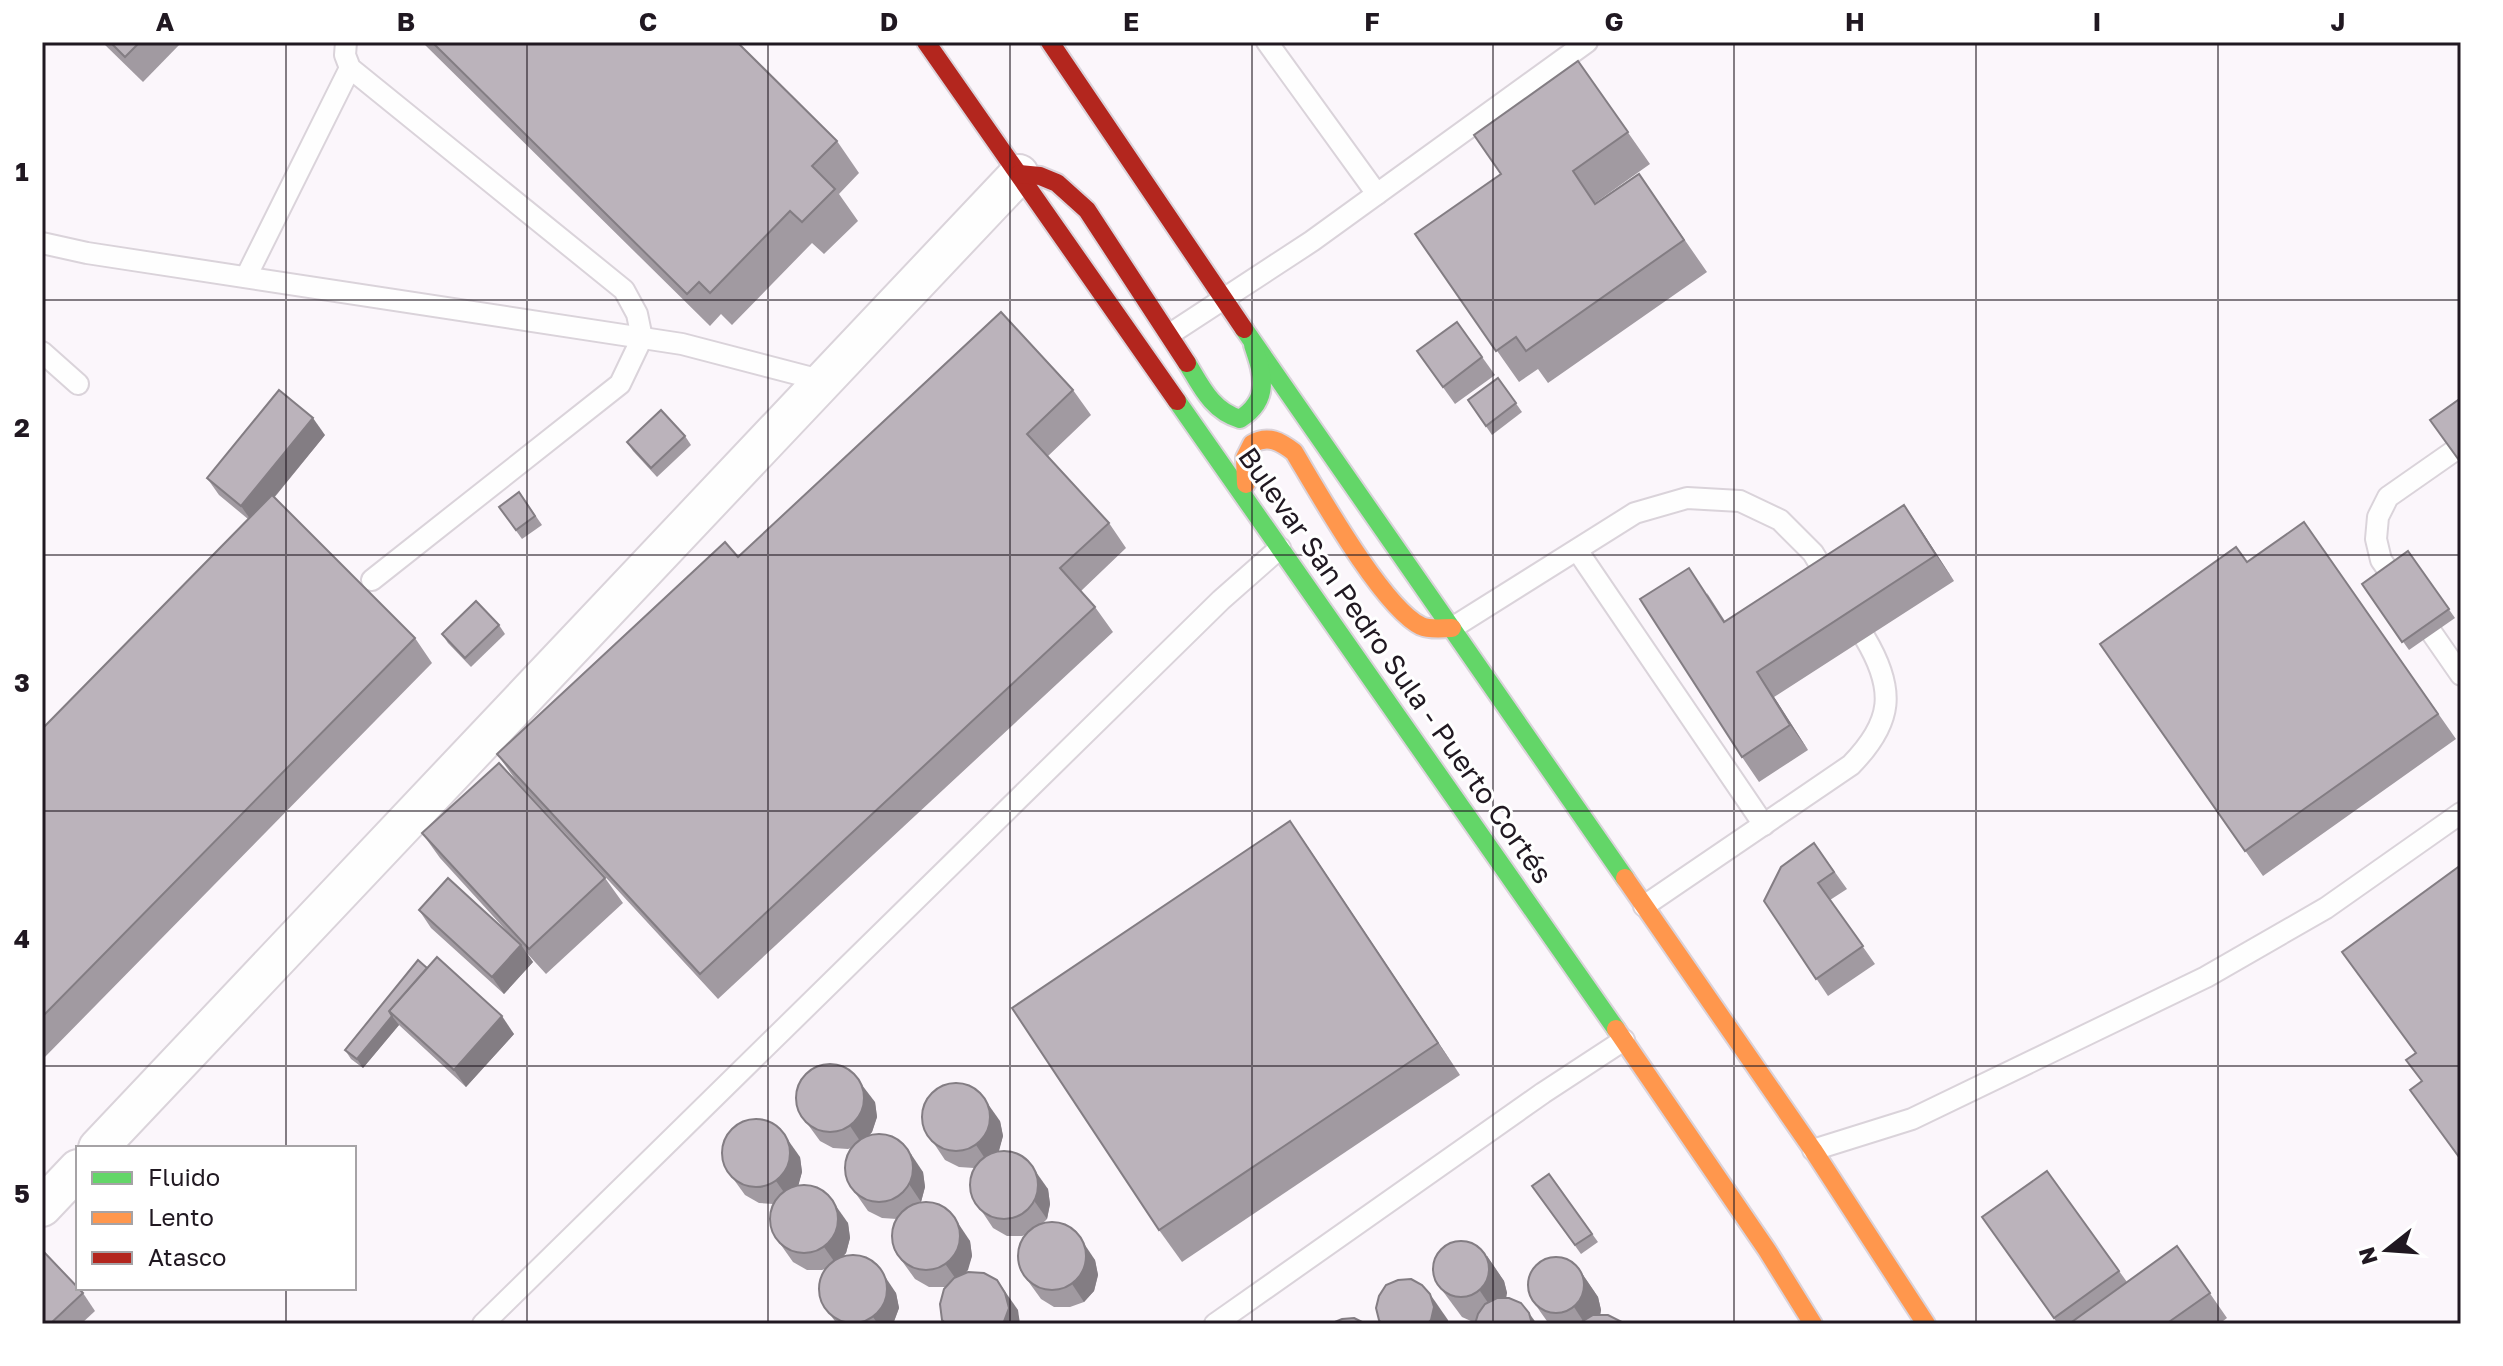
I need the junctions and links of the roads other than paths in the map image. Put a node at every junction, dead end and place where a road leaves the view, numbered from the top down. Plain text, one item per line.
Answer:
1 (346, 42) edge
2 (926, 42) edge
3 (1050, 42) edge
4 (1267, 42) edge
5 (1587, 42) edge
6 (350, 68) junction
7 (1019, 174) junction
8 (1377, 194) junction
9 (42, 243) edge
10 (246, 277) junction
11 (1224, 299) junction
12 (1170, 334) junction
13 (1249, 334) junction
14 (642, 338) junction
15 (42, 352) edge
16 (824, 381) junction
17 (78, 384) dead end
18 (2461, 446) edge
19 (1260, 518) junction
20 (1280, 548) junction
21 (1577, 550) junction
22 (372, 580) dead end
23 (1834, 587) edge
24 (1452, 628) junction
25 (1865, 638) dead end
26 (2461, 675) edge
27 (2461, 813) edge
28 (1764, 825) junction
29 (1644, 906) junction
30 (1624, 1040) junction
31 (100, 1146) edge
32 (1813, 1150) junction
33 (76, 1171) edge
34 (42, 1207) edge
35 (483, 1324) edge
36 (1215, 1324) edge
37 (1813, 1324) edge
38 (1926, 1324) edge

1 - 6 lane
2 - 7 highway, Bulevar San Pedro Sula - Puerto Cortés
3 - 11 highway
4 - 8 lane
5 - 8 lane
6 - 10 lane
6 - 14 lane
7 - 12 highway
7 - 16 street
7 - 19 highway, Bulevar San Pedro Sula - Puerto Cortés
8 - 11 lane
9 - 10 lane
10 - 14 lane
11 - 12 lane
11 - 13 highway
12 - 13 highway
13 - 24 highway
14 - 16 lane
14 - 22 lane
15 - 17 lane
16 - 31 street
18 - 26 lane
19 - 20 highway, Bulevar San Pedro Sula - Puerto Cortés
19 - 24 highway
20 - 30 highway, Bulevar San Pedro Sula - Puerto Cortés
20 - 35 lane
21 - 23 lane
21 - 24 lane
21 - 28 lane
24 - 29 highway
25 - 28 lane
27 - 32 lane
28 - 29 lane
29 - 32 highway
30 - 36 lane
30 - 37 highway, Bulevar San Pedro Sula - Puerto Cortés
32 - 38 highway
33 - 34 street

